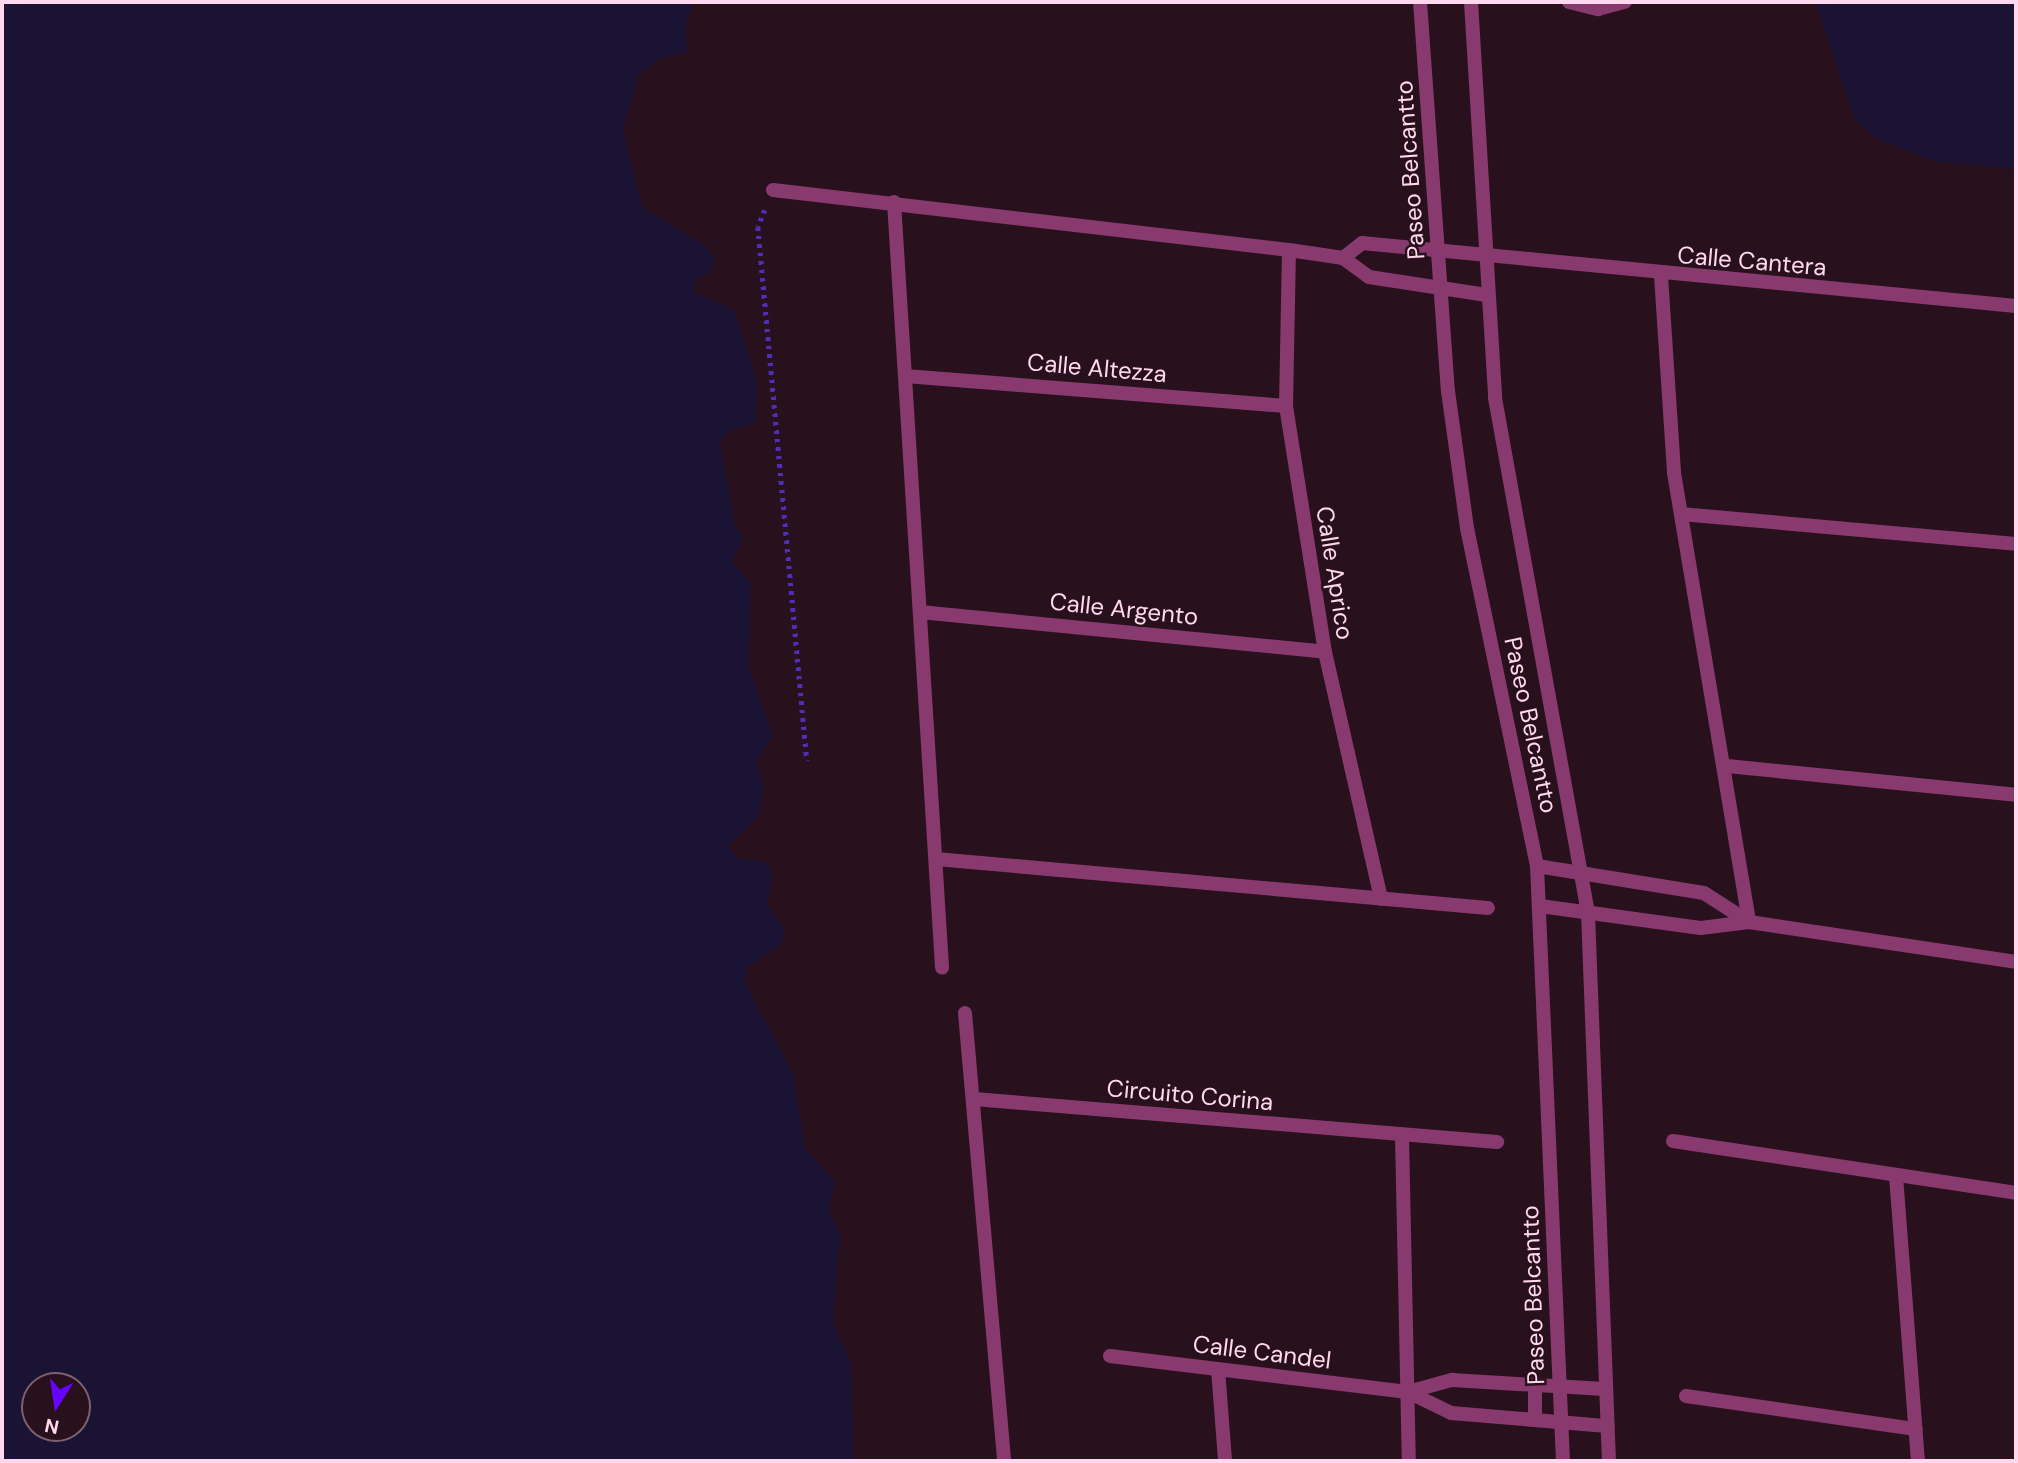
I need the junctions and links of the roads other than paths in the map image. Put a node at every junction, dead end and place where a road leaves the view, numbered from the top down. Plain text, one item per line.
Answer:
1 (1420, 2) edge
2 (1471, 2) edge
3 (1569, 2) edge
4 (1625, 2) edge
5 (773, 190) road end
6 (894, 202) junction
7 (1289, 250) junction
8 (1438, 253) junction
9 (1343, 258) junction
10 (1484, 259) junction
11 (1661, 276) junction
12 (1441, 288) junction
13 (1487, 295) junction
14 (2016, 306) edge
15 (905, 376) junction
16 (1286, 407) junction
17 (1681, 514) junction
18 (2016, 544) edge
19 (920, 612) junction
20 (1325, 652) junction
21 (1727, 766) junction
22 (2016, 795) edge
23 (936, 859) junction
24 (1537, 866) junction
25 (1584, 874) junction
26 (1381, 899) junction
27 (1540, 906) junction
28 (1488, 908) dead end
29 (1588, 912) junction
30 (1749, 922) junction
31 (2016, 962) edge
32 (942, 967) dead end
33 (965, 1013) dead end
34 (974, 1099) junction
35 (1402, 1136) junction
36 (1673, 1140) dead end
37 (1497, 1142) dead end
38 (1896, 1176) junction
39 (2016, 1193) edge
40 (1110, 1356) dead end
41 (1218, 1369) junction
42 (1535, 1385) junction
43 (1560, 1387) junction
44 (1605, 1389) junction
45 (1408, 1392) junction
46 (1686, 1396) dead end
47 (1535, 1420) junction
48 (1561, 1422) junction
49 (1607, 1426) junction
50 (1916, 1429) junction
51 (1004, 1461) edge
52 (1225, 1461) edge
53 (1409, 1461) edge
54 (1563, 1461) edge
55 (1609, 1461) edge
56 (1918, 1461) edge

1 - 8 street, Paseo Belcantto
2 - 10 street, Paseo Belcantto
3 - 4 street
5 - 6 street
6 - 7 street
6 - 15 street
7 - 9 street
7 - 16 street, Calle Aprico
8 - 9 street
8 - 10 street
8 - 12 street, Paseo Belcantto
9 - 12 street
10 - 11 street, Calle Cantera
10 - 13 street, Paseo Belcantto
11 - 14 street, Calle Cantera
11 - 17 street
12 - 13 street
12 - 24 street, Paseo Belcantto
13 - 25 street, Paseo Belcantto
15 - 16 street, Calle Altezza
15 - 19 street
16 - 20 street, Calle Aprico
17 - 18 street
17 - 21 street
19 - 20 street, Calle Argento
19 - 23 street
20 - 26 street, Calle Aprico
21 - 22 street
21 - 30 street
23 - 26 street
23 - 32 street
24 - 25 street
24 - 27 street, Paseo Belcantto
25 - 29 street, Paseo Belcantto
25 - 30 street
26 - 28 street
27 - 29 street
27 - 43 street, Paseo Belcantto
29 - 30 street
29 - 44 street, Paseo Belcantto
30 - 31 street
33 - 34 street
34 - 35 street, Circuito Corina
34 - 51 street
35 - 37 street, Circuito Corina
35 - 45 street
36 - 38 street
38 - 39 street
38 - 50 street
40 - 41 street, Calle Candel
41 - 45 street, Calle Candel
41 - 52 street
42 - 43 street, Calle Candel
42 - 45 street, Calle Candel
42 - 47 street
43 - 44 street, Calle Candel
43 - 48 street, Paseo Belcantto
44 - 49 street, Paseo Belcantto
45 - 47 street, Calle Candel
45 - 53 street
46 - 50 street
47 - 48 street, Calle Candel
48 - 49 street, Calle Candel
48 - 54 street, Paseo Belcantto
49 - 55 street, Paseo Belcantto
50 - 56 street

